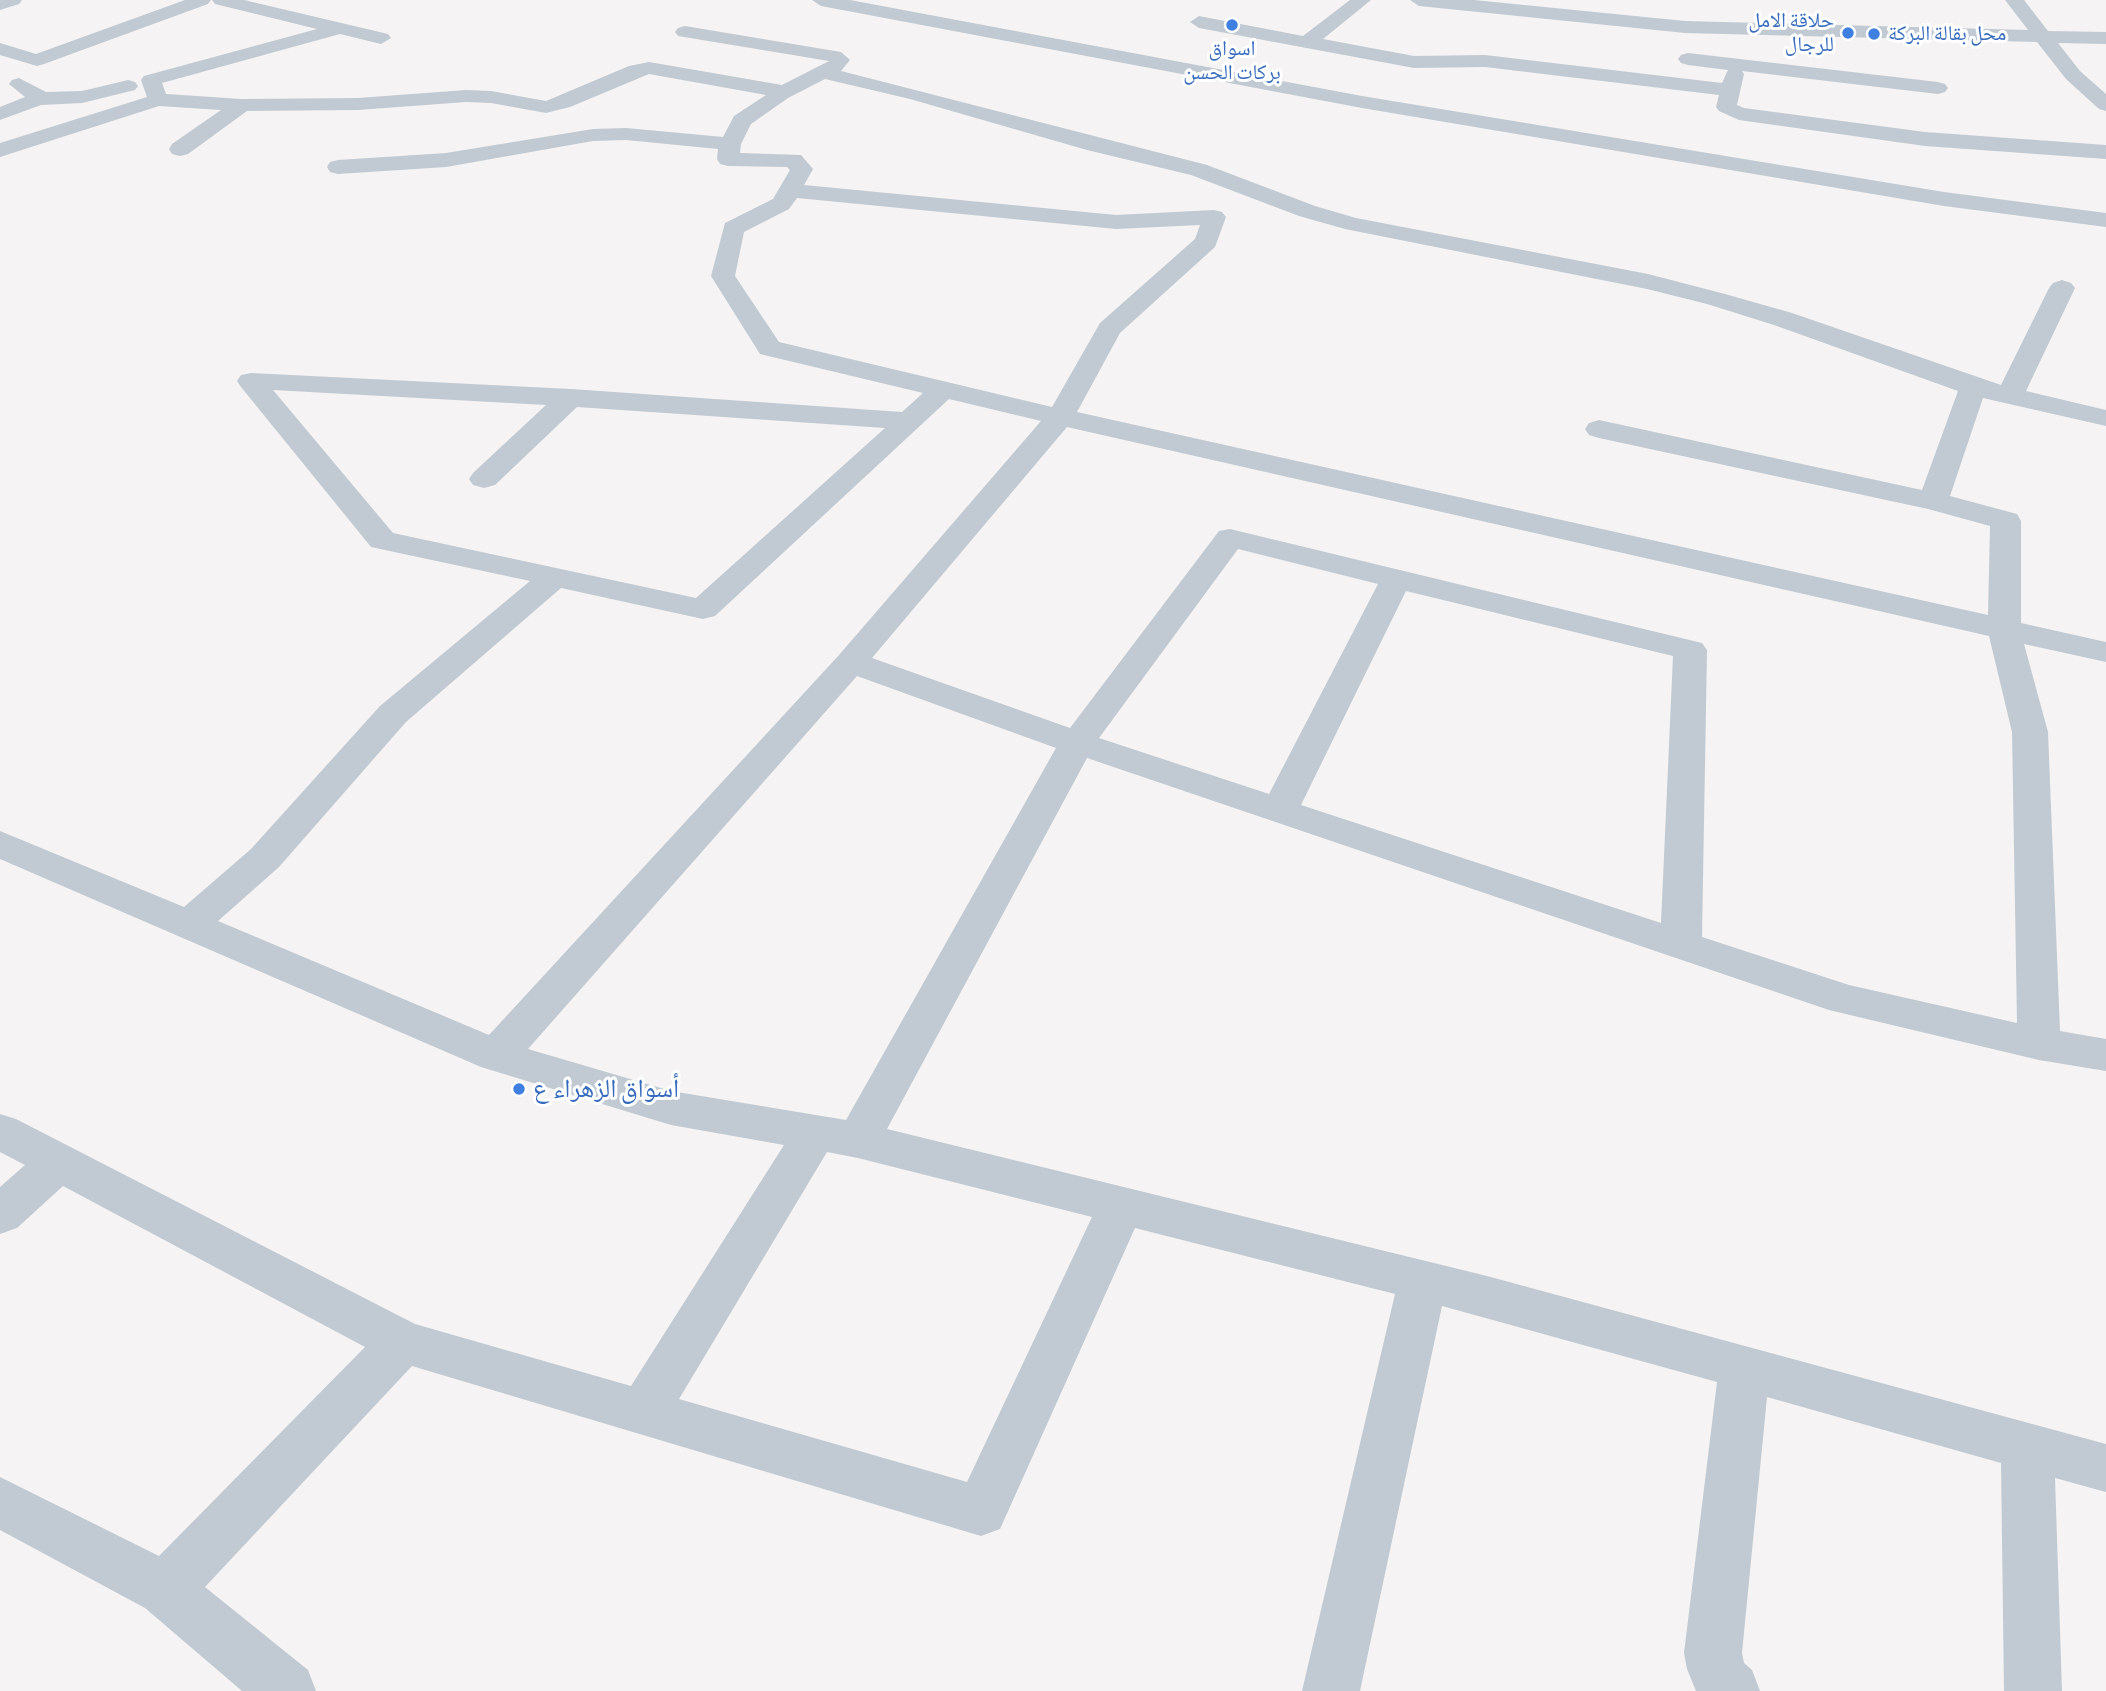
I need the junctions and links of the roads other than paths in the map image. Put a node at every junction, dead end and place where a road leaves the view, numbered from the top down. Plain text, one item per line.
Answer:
1 (13, 0) edge
2 (202, 0) edge
3 (220, 0) edge
4 (821, 0) edge
5 (1362, 0) edge
6 (1419, 0) edge
7 (2014, 0) edge
8 (1471, 3) edge
9 (0, 4) edge
10 (1510, 10) junction
11 (1757, 10) dead end
12 (1199, 21) dead end
13 (1493, 27) dead end
14 (337, 29) junction
15 (1764, 31) junction
16 (685, 32) dead end
17 (2039, 34) junction
18 (382, 38) dead end
19 (2106, 38) edge
20 (1308, 41) junction
21 (1475, 44) dead end
22 (1163, 46) dead end
23 (0, 49) edge
24 (1670, 57) dead end
25 (37, 60) junction
26 (1142, 60) junction
27 (219, 61) junction
28 (1455, 62) junction
29 (1737, 65) junction
30 (825, 73) junction
31 (255, 74) dead end
32 (9, 87) edge
33 (1937, 88) dead end
34 (154, 90) junction
35 (1730, 90) junction
36 (786, 92) junction
37 (38, 99) junction
38 (242, 105) junction
39 (2106, 105) edge
40 (0, 114) edge
41 (730, 144) junction
42 (180, 149) dead end
43 (0, 150) edge
44 (2106, 152) edge
45 (338, 167) dead end
46 (790, 190) junction
47 (2106, 220) edge
48 (2062, 288) dead end
49 (1973, 387) junction
50 (944, 389) junction
51 (571, 397) junction
52 (2009, 397) junction
53 (1060, 417) junction
54 (2106, 418) edge
55 (909, 421) junction
56 (1599, 429) dead end
57 (484, 479) dead end
58 (1933, 501) junction
59 (555, 577) junction
60 (1396, 579) junction
61 (2004, 630) junction
62 (2106, 652) edge
63 (851, 662) junction
64 (1077, 743) junction
65 (1280, 810) junction
66 (0, 844) edge
67 (189, 924) junction
68 (1681, 944) junction
69 (2039, 1044) junction
70 (2106, 1055) edge
71 (496, 1056) junction
72 (0, 1131) edge
73 (836, 1136) junction
74 (59, 1162) junction
75 (1121, 1206) junction
76 (0, 1215) edge
77 (1423, 1281) junction
78 (403, 1342) junction
79 (1744, 1369) junction
80 (644, 1410) junction
81 (2027, 1447) junction
82 (2106, 1468) edge
83 (0, 1502) edge
84 (165, 1589) junction
85 (287, 1691) edge
86 (1331, 1691) edge
87 (1731, 1691) edge
88 (2033, 1691) edge

1 - 9 street
2 - 25 street
3 - 14 street
4 - 26 street
5 - 20 street
6 - 8 street
7 - 17 street
8 - 10 street
10 - 13 street
10 - 15 street
11 - 15 street
12 - 20 street
14 - 18 street
14 - 27 street
15 - 17 street
16 - 30 street
17 - 19 street
17 - 39 street
20 - 28 street
21 - 28 street
22 - 26 street
23 - 25 street
24 - 29 street
25 - 32 street
26 - 47 street
27 - 31 street
27 - 34 street
28 - 35 street
29 - 33 street
29 - 35 street
30 - 36 street
30 - 49 street
32 - 37 street
34 - 37 street
34 - 38 street
34 - 43 street
35 - 44 street
36 - 38 street
36 - 41 street
37 - 40 street
38 - 42 street
41 - 45 street
41 - 46 street
46 - 50 street
46 - 53 street
48 - 52 street
49 - 52 street
49 - 58 street
50 - 53 street
50 - 55 street
51 - 55 street
51 - 57 street
51 - 59 street
52 - 54 street
53 - 61 street
53 - 63 street
55 - 59 street
56 - 58 street
58 - 61 street
59 - 67 street
60 - 64 street
60 - 65 street
60 - 68 street
61 - 62 street
61 - 69 street
63 - 64 street
63 - 71 street
64 - 65 street
64 - 73 street
65 - 68 street
66 - 67 street
67 - 71 street
68 - 69 street
69 - 70 street
71 - 73 street
72 - 74 street
73 - 75 street
73 - 80 street
74 - 76 street
74 - 78 street
75 - 77 street
75 - 80 street
77 - 79 street
77 - 86 street
78 - 80 street
78 - 84 street
79 - 81 street
79 - 87 street
81 - 82 street
81 - 88 street
83 - 84 street
84 - 85 street

